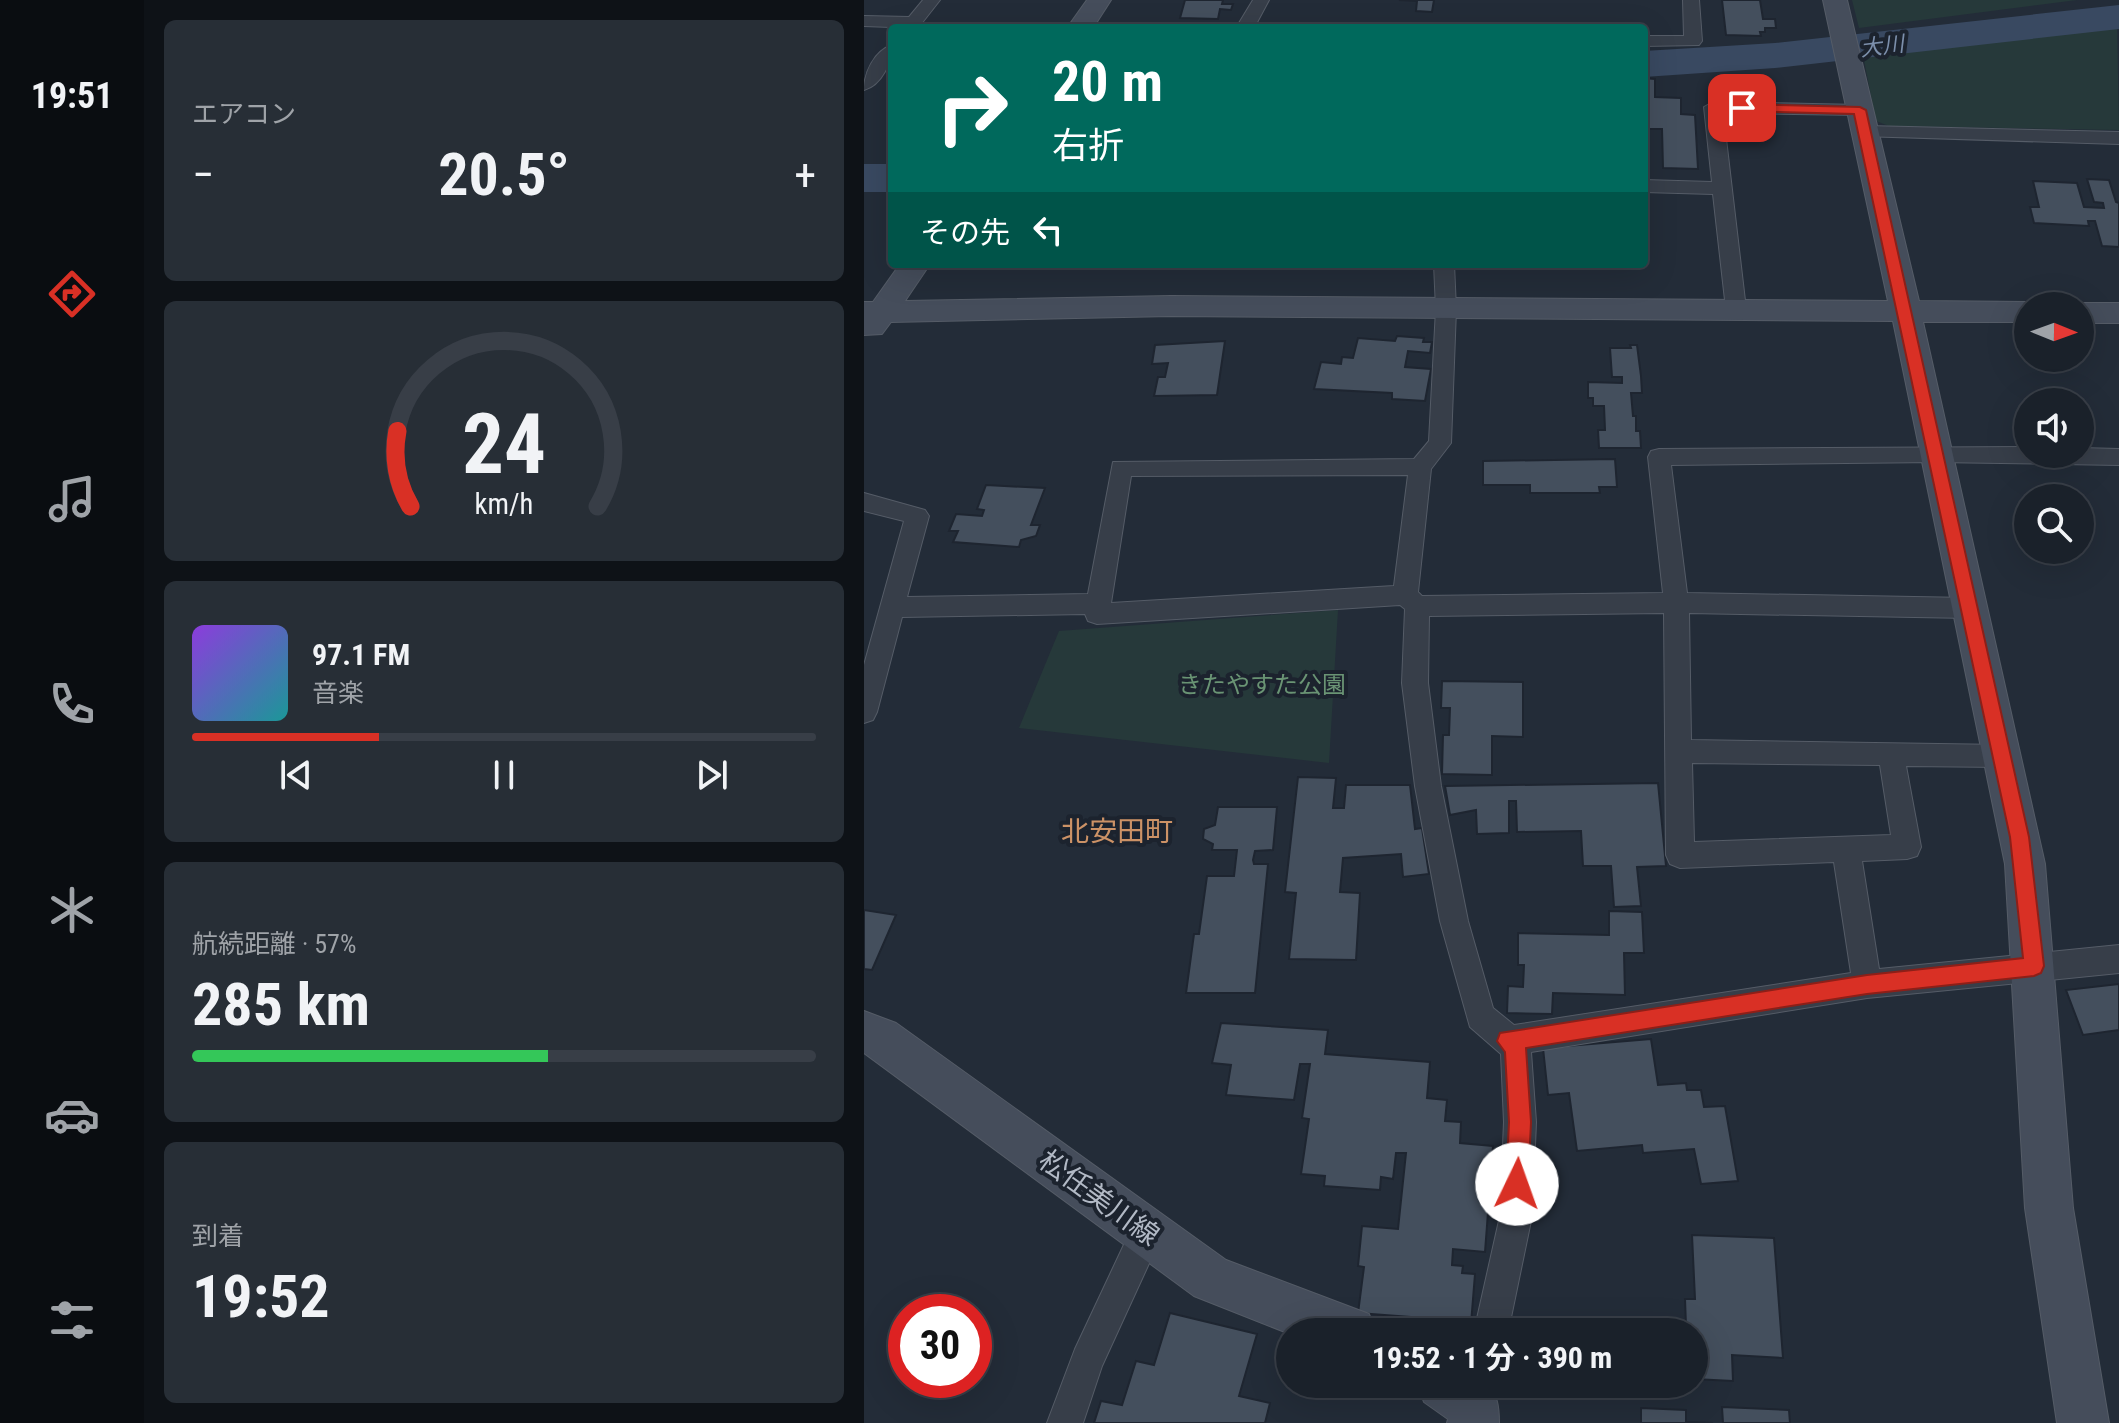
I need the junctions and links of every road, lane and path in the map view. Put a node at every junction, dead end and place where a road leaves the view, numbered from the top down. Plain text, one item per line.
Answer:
1 (932, 0) edge
2 (1099, 0) edge
3 (1261, 0) edge
4 (1691, 0) edge
5 (1835, 0) edge
6 (864, 21) edge
7 (900, 24) edge
8 (913, 24) edge
9 (1083, 24) edge
10 (1247, 24) edge
11 (1648, 41) edge
12 (888, 55) edge
13 (864, 85) edge
14 (1863, 121) junction
15 (2119, 138) edge
16 (1648, 186) edge
17 (1722, 188) junction
18 (912, 268) edge
19 (1444, 268) edge
20 (1446, 309) junction
21 (1736, 309) junction
22 (1903, 310) junction
23 (873, 312) edge
24 (2014, 312) edge
25 (2094, 313) edge
26 (2119, 313) edge
27 (864, 337) edge
28 (1936, 454) junction
29 (2117, 461) edge
30 (1420, 467) junction
31 (864, 502) edge
32 (1411, 600) junction
33 (1676, 603) junction
34 (1098, 604) junction
35 (891, 607) junction
36 (1969, 608) junction
37 (864, 712) edge
38 (1680, 751) junction
39 (1891, 754) junction
40 (2003, 756) junction
41 (1846, 849) junction
42 (2119, 959) edge
43 (2034, 966) junction
44 (1867, 984) junction
45 (864, 1032) edge
46 (1508, 1041) junction
47 (1147, 1233) junction
48 (1314, 1318) edge
49 (1494, 1318) edge
50 (1065, 1423) edge
51 (2083, 1423) edge

1 - 8 street
2 - 9 street
3 - 10 street
4 - 11 street
5 - 14 street
6 - 7 street
12 - 13 street
14 - 15 street
14 - 17 street
14 - 22 street
16 - 17 street
17 - 21 street
18 - 23 street
19 - 20 street
20 - 21 street
20 - 23 street
20 - 30 street
21 - 22 street
22 - 24 street
22 - 28 street
23 - 27 street
25 - 26 street
28 - 29 street
28 - 33 street
28 - 36 street
30 - 32 street
30 - 34 street
31 - 35 street
32 - 33 street
32 - 34 street
32 - 46 street
33 - 36 street
33 - 38 street
34 - 35 street
35 - 37 street
36 - 40 street
38 - 39 street
38 - 41 street
39 - 40 street
39 - 41 street
40 - 43 street
41 - 44 street
42 - 43 street
43 - 44 street
43 - 51 street
44 - 46 street
45 - 47 street, 松任美川線
46 - 49 street
47 - 48 street, 松任美川線
47 - 50 street

